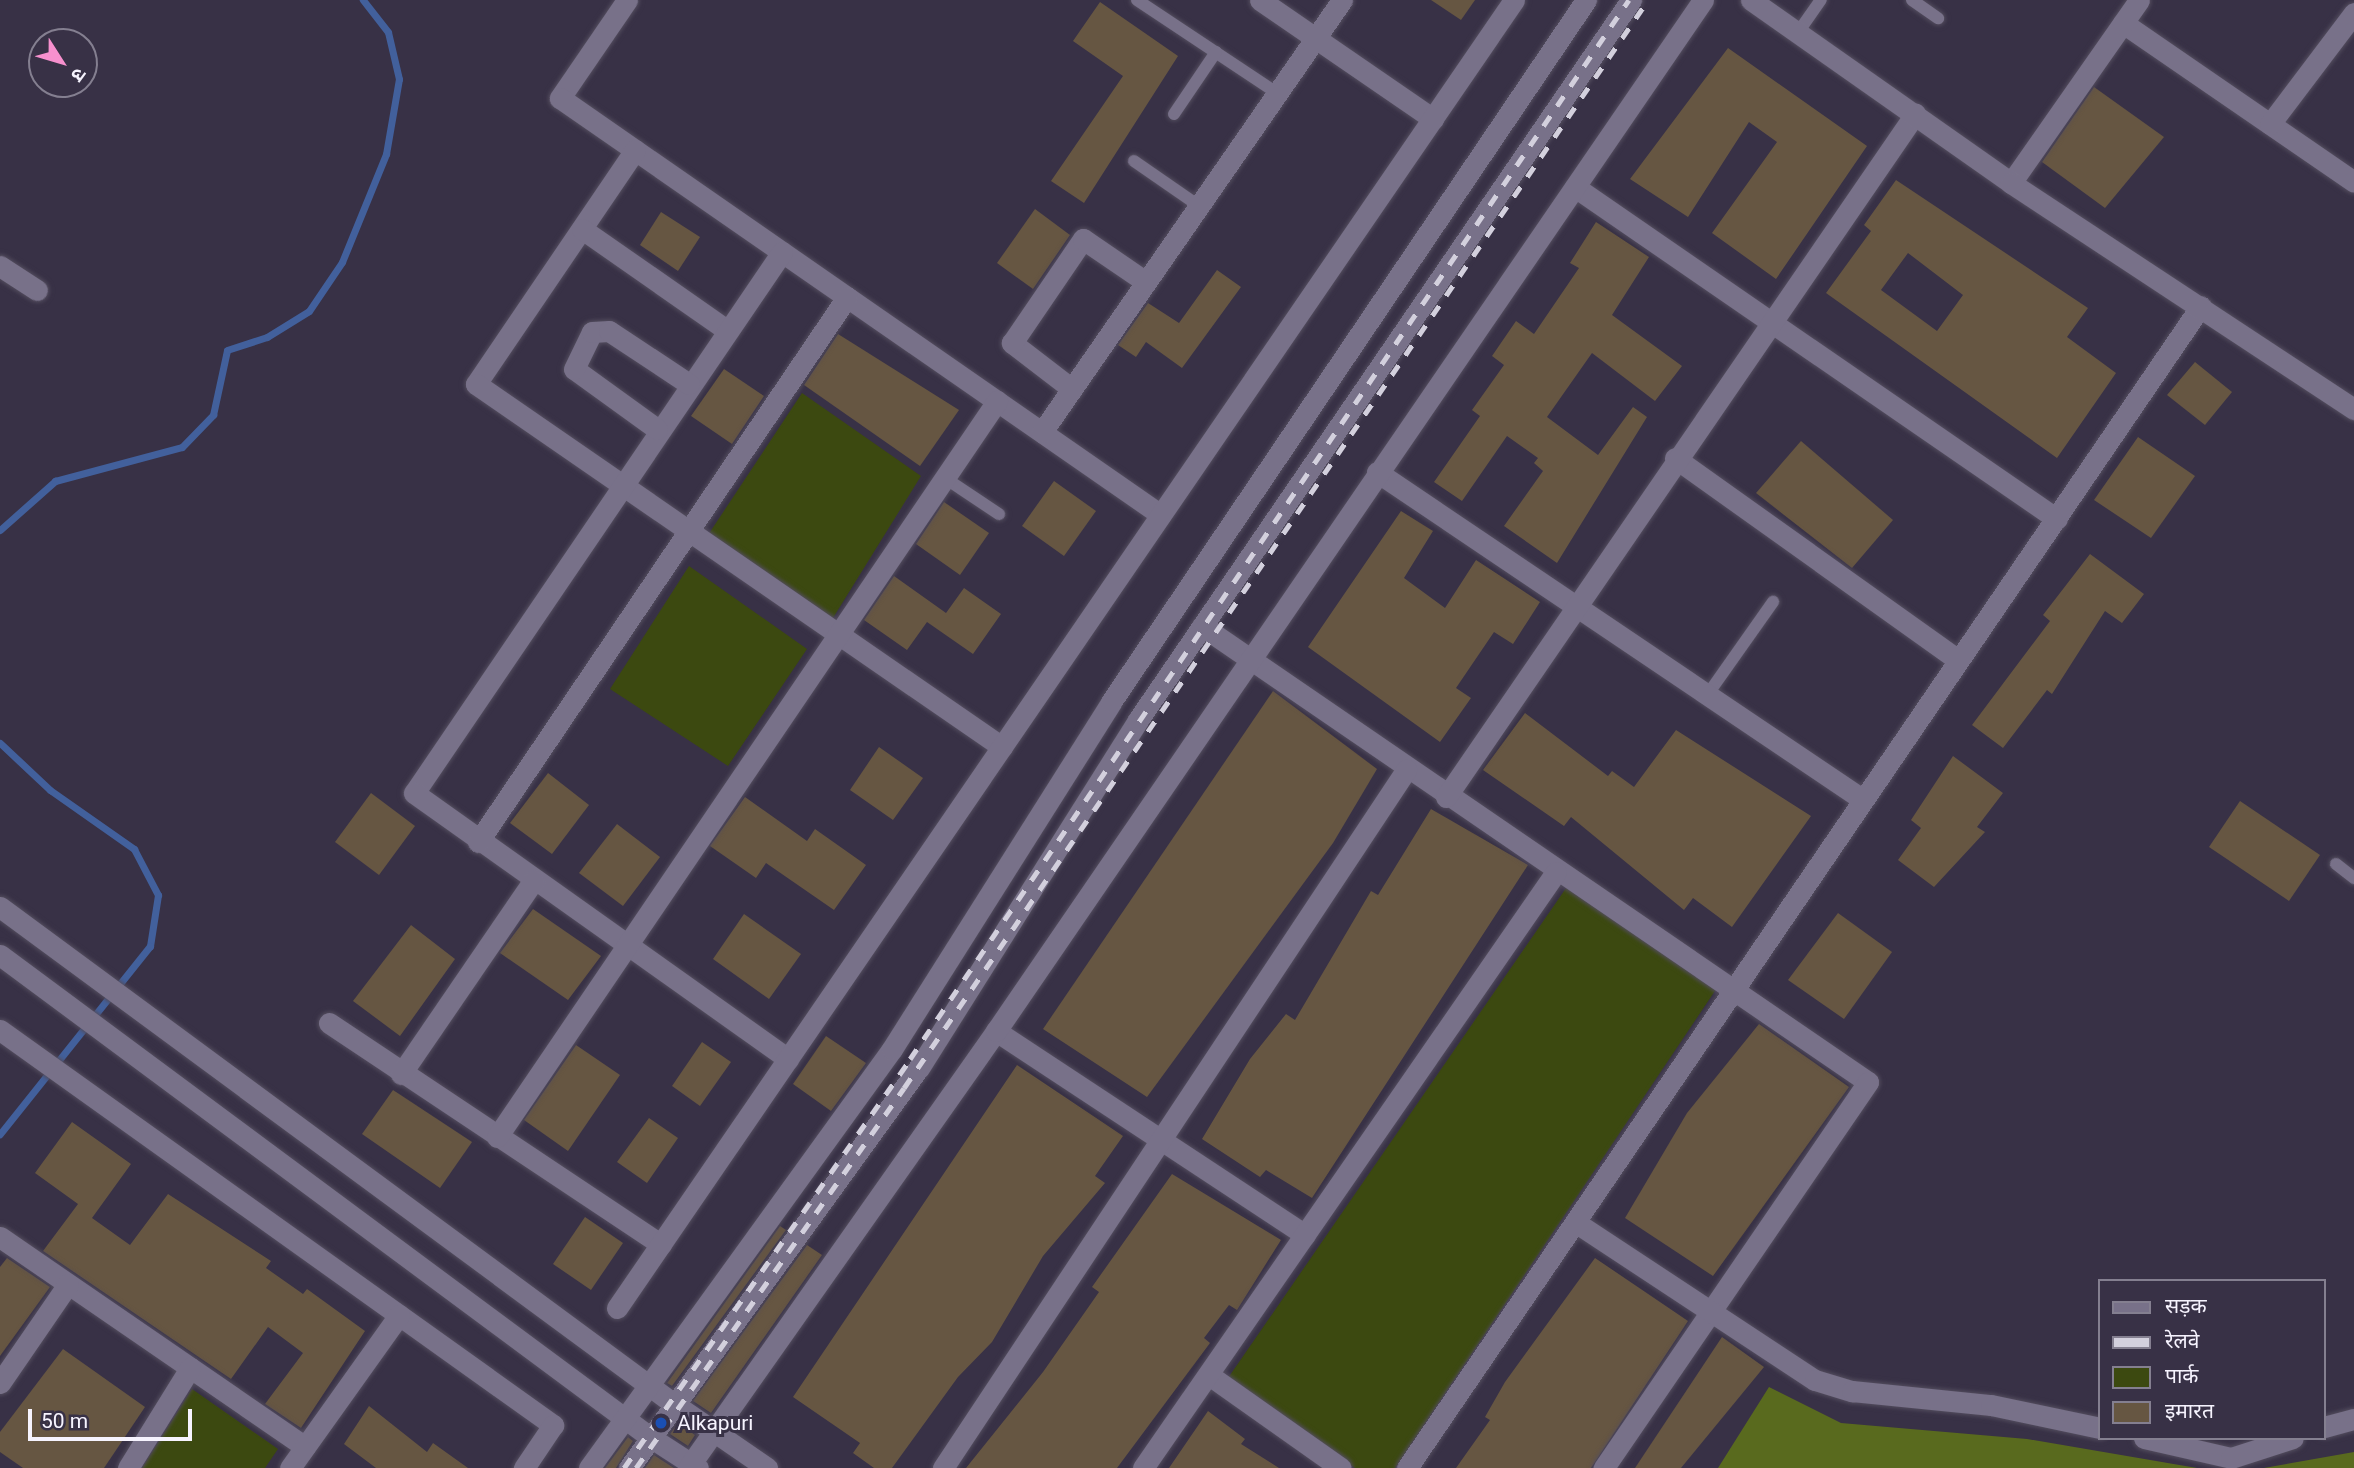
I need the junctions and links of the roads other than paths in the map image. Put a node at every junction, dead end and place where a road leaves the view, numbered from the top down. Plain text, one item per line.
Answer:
1 (627, 0) edge
2 (1137, 0) edge
3 (1260, 0) edge
4 (1342, 0) edge
5 (1514, 0) edge
6 (1586, 0) edge
7 (1631, 0) edge
8 (1703, 0) edge
9 (1751, 0) edge
10 (1821, 0) edge
11 (1912, 0) edge
12 (2139, 0) edge
13 (2354, 13) edge
14 (1938, 18) dead end
15 (2123, 23) junction
16 (1799, 31) junction
17 (1315, 38) junction
18 (1216, 52) junction
19 (1278, 93) junction
20 (1174, 114) dead end
21 (1915, 114) junction
22 (1433, 119) junction
23 (2270, 124) junction
24 (635, 150) junction
25 (1134, 161) dead end
26 (2354, 182) edge
27 (2011, 183) junction
28 (1575, 187) junction
29 (1199, 206) junction
30 (582, 229) junction
31 (782, 252) junction
32 (0, 266) edge
33 (1146, 282) junction
34 (37, 290) dead end
35 (847, 297) junction
36 (2201, 306) junction
37 (1771, 318) junction
38 (727, 330) junction
39 (689, 384) junction
40 (1072, 389) junction
41 (997, 401) junction
42 (2354, 408) edge
43 (657, 429) junction
44 (1042, 432) junction
45 (1675, 458) junction
46 (1377, 472) junction
47 (945, 478) junction
48 (619, 484) junction
49 (999, 513) dead end
50 (1161, 515) junction
51 (2057, 519) junction
52 (688, 532) junction
53 (1773, 602) dead end
54 (1575, 604) junction
55 (1202, 626) junction
56 (838, 635) junction
57 (1958, 660) junction
58 (1249, 662) junction
59 (1708, 694) junction
60 (1002, 747) junction
61 (1406, 770) junction
62 (1446, 797) junction
63 (1862, 799) junction
64 (478, 842) junction
65 (2336, 864) dead end
66 (1556, 872) junction
67 (2354, 878) edge
68 (533, 881) junction
69 (0, 907) edge
70 (626, 946) junction
71 (0, 955) edge
72 (1733, 992) junction
73 (329, 1023) dead end
74 (0, 1030) edge
75 (996, 1031) junction
76 (788, 1059) junction
77 (401, 1074) junction
78 (1157, 1136) junction
79 (497, 1137) junction
80 (1575, 1222) junction
81 (1305, 1235) junction
82 (0, 1237) edge
83 (661, 1244) junction
84 (68, 1284) junction
85 (617, 1308) dead end
86 (1713, 1309) junction
87 (398, 1315) junction
88 (190, 1368) junction
89 (1209, 1375) junction
90 (0, 1383) edge
91 (647, 1385) junction
92 (674, 1404) junction
93 (2354, 1419) edge
94 (622, 1420) junction
95 (2326, 1426) edge
96 (2098, 1428) edge
97 (714, 1431) junction
98 (650, 1437) junction
99 (2153, 1440) edge
100 (2287, 1440) edge
101 (305, 1447) junction
102 (692, 1466) edge
103 (128, 1468) edge
104 (290, 1468) edge
105 (524, 1468) edge
106 (589, 1468) edge
107 (629, 1468) edge
108 (767, 1468) edge
109 (943, 1468) edge
110 (1143, 1468) edge
111 (1340, 1468) edge
112 (1407, 1468) edge
113 (1604, 1468) edge

1 - 24 street
2 - 18 lane
3 - 17 street
4 - 17 street
5 - 22 street
6 - 91 street
7 - 55 street
8 - 28 street
9 - 16 street
10 - 16 lane
11 - 14 lane
12 - 15 street
13 - 23 street
15 - 23 street
15 - 27 street
16 - 21 street
17 - 19 street
17 - 22 street
18 - 19 lane
18 - 20 lane
19 - 29 street
21 - 27 street
21 - 37 street
22 - 50 street
23 - 26 street
24 - 30 street
24 - 31 street
25 - 29 lane
27 - 36 street
28 - 37 street
28 - 46 street
29 - 33 street
30 - 38 street
30 - 48 street
31 - 35 street
31 - 38 street
32 - 34 street
33 - 40 street
33 - 40 street
35 - 41 street
35 - 52 street
36 - 42 street
36 - 51 street
37 - 45 street
37 - 51 street
38 - 39 street
39 - 43 street
39 - 43 street
40 - 44 street
41 - 44 street
41 - 47 street
43 - 48 street
44 - 50 street
45 - 54 street
45 - 57 street
46 - 54 street
46 - 58 street
47 - 49 lane
47 - 56 street
48 - 52 street
48 - 64 street
50 - 60 street
51 - 57 street
52 - 56 street
52 - 64 street
53 - 59 lane
54 - 59 street
54 - 62 street
55 - 58 street
55 - 92 street
56 - 60 street
56 - 70 street
57 - 63 street
58 - 61 street
58 - 75 street
59 - 63 street
60 - 76 street
61 - 62 street
61 - 78 street
62 - 66 street
63 - 72 street
64 - 68 street
65 - 67 lane
66 - 72 street
66 - 81 street
68 - 70 street
68 - 77 street
69 - 91 street
70 - 76 street
70 - 79 street
71 - 94 street
72 - 80 street
72 - 86 street
73 - 77 street
74 - 87 street
75 - 78 street
75 - 97 street
76 - 83 street
77 - 79 street
78 - 81 street
78 - 109 street
79 - 83 street
80 - 86 street
80 - 112 street
81 - 89 street
82 - 84 street
83 - 85 street
84 - 88 street
84 - 90 street
86 - 96 street
86 - 113 street
87 - 101 street
87 - 105 street
88 - 101 street
88 - 103 street
89 - 110 street
89 - 111 street
91 - 92 street
91 - 94 street
92 - 97 street
92 - 98 street
93 - 95 street
94 - 98 street
94 - 106 street
97 - 102 street
97 - 108 street
98 - 102 street
98 - 107 street
99 - 100 street
101 - 104 street

